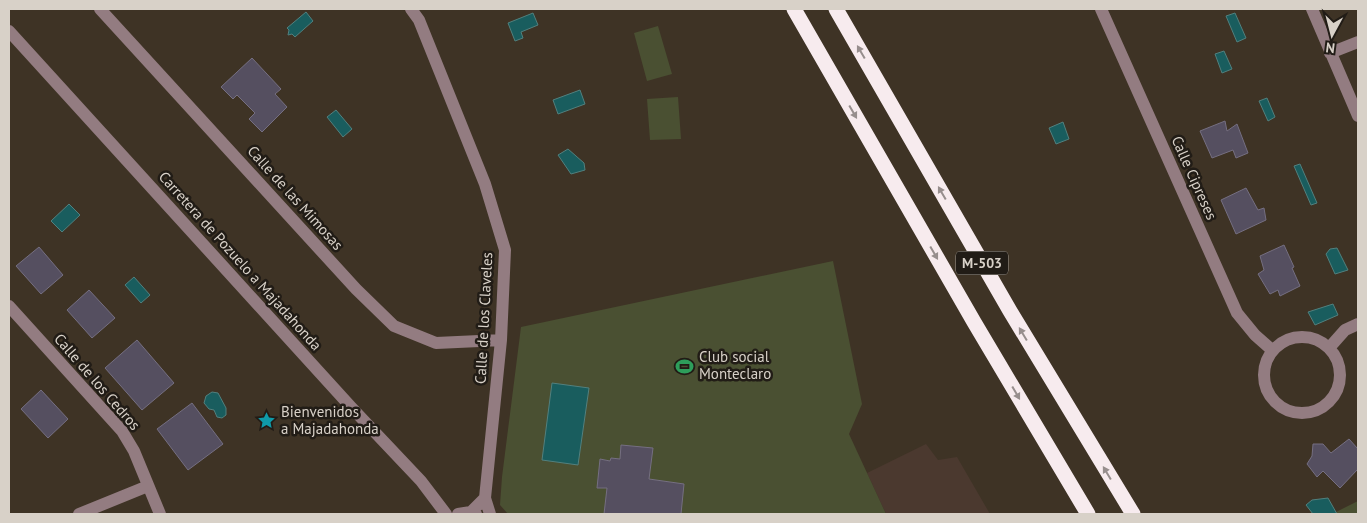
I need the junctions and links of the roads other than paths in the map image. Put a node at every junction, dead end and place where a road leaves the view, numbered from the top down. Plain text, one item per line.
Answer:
1 (100, 9) edge
2 (411, 9) edge
3 (794, 9) edge
4 (836, 9) edge
5 (1101, 9) edge
6 (1312, 9) edge
7 (9, 31) edge
8 (1358, 42) edge
9 (1330, 52) junction
10 (1358, 116) edge
11 (9, 306) edge
12 (1358, 324) edge
13 (500, 340) junction
14 (1329, 348) junction
15 (1272, 350) junction
16 (148, 486) junction
17 (485, 498) junction
18 (474, 513) edge
19 (79, 514) edge
20 (160, 514) edge
21 (446, 514) edge
22 (458, 514) edge
23 (490, 514) edge
24 (1088, 514) edge
25 (1133, 514) edge

1 - 13 street, Calle de las Mimosas
2 - 13 street, Calle de los Claveles
3 -> 24 highway, M-503
25 -> 4 highway, M-503
5 - 15 street, Calle Cipreses
6 - 9 street
7 - 21 street, Carretera de Pozuelo a Majadahonda
8 - 9 street
9 - 10 street
11 - 16 street, Calle de los Cedros
12 - 14 street
13 - 17 street, Calle de los Claveles
14 - 15 street
14 - 15 street
16 - 19 street
16 - 20 street, Calle de los Cedros
17 - 18 street
17 - 23 street, Calle de los Claveles
18 - 22 street

